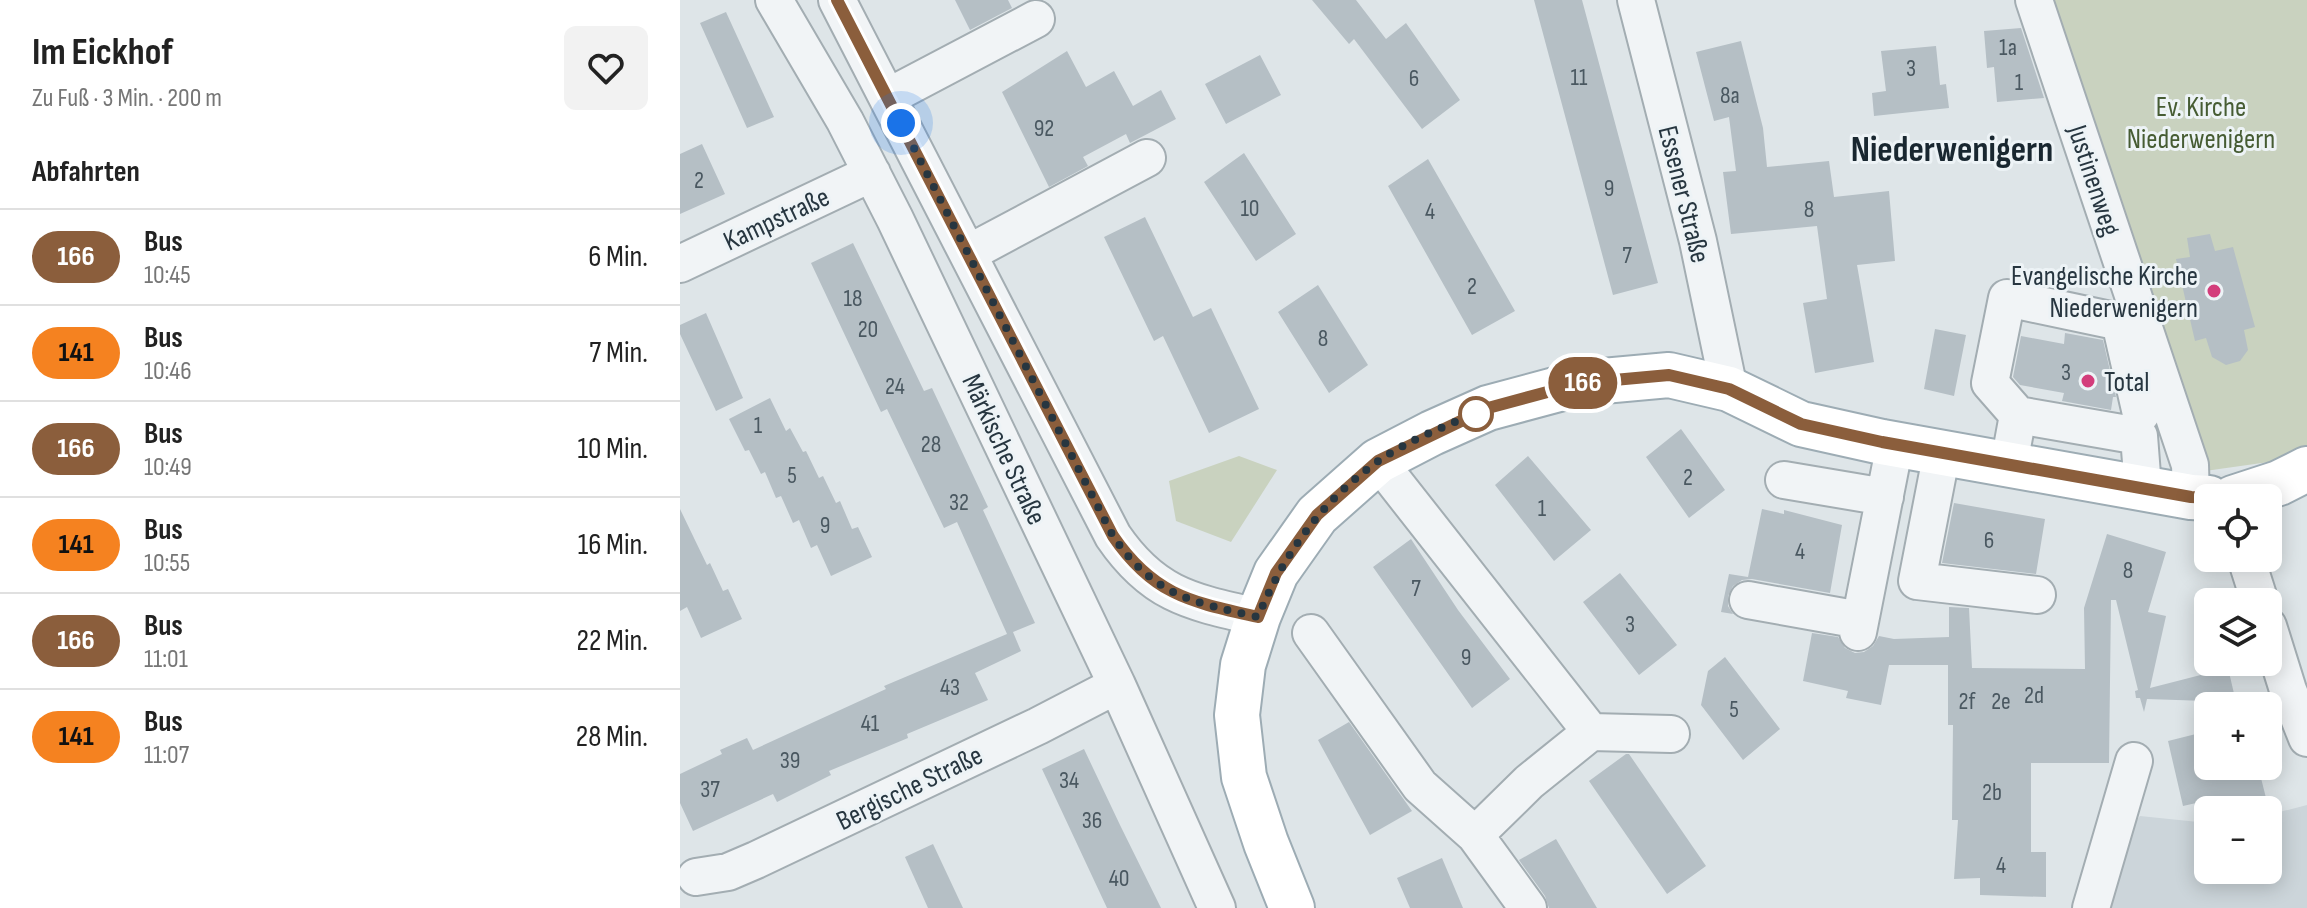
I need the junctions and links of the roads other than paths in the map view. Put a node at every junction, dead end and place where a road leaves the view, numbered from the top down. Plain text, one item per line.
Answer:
1 (774, 0) edge
2 (837, 0) edge
3 (1636, 0) edge
4 (2034, 0) edge
5 (1036, 19) dead end
6 (888, 97) junction
7 (1147, 158) dead end
8 (872, 173) junction
9 (969, 253) junction
10 (680, 264) edge
11 (1729, 389) junction
12 (2018, 415) junction
13 (2140, 425) junction
14 (1895, 444) junction
15 (1942, 452) junction
16 (1378, 461) junction
17 (2009, 464) junction
18 (2307, 469) edge
19 (1784, 480) dead end
20 (2202, 484) edge
21 (2274, 484) edge
22 (2143, 488) junction
23 (2194, 496) edge
24 (1885, 497) junction
25 (2037, 595) dead end
26 (1748, 600) dead end
27 (1258, 617) junction
28 (1311, 633) dead end
29 (2282, 655) edge
30 (1117, 685) junction
31 (2298, 688) edge
32 (1591, 732) junction
33 (1671, 734) dead end
34 (2307, 738) edge
35 (2134, 761) dead end
36 (1475, 835) junction
37 (696, 885) edge
38 (1217, 908) edge
39 (1292, 908) edge
40 (1528, 908) edge
41 (2091, 908) edge

1 - 8 street, Märkische Straße
2 - 6 street
3 - 11 street, Essener Straße
4 - 20 street, Justinenweg
5 - 6 street
6 - 9 street
7 - 9 street
8 - 10 street, Kampstraße
8 - 30 street, Märkische Straße
9 - 27 street
11 - 14 main road
11 - 16 main road
12 - 13 street
12 - 13 street
12 - 17 street
13 - 22 street
14 - 15 main road
14 - 24 street
15 - 17 main road
15 - 25 street
16 - 27 main road
16 - 32 street
17 - 22 main road
18 - 21 main road
19 - 24 street
22 - 23 main road
24 - 26 street
27 - 39 main road
28 - 36 street
29 - 31 street
30 - 37 street, Bergische Straße
30 - 38 street, Märkische Straße
31 - 34 street
32 - 33 street
32 - 36 street
35 - 41 street
36 - 40 street

